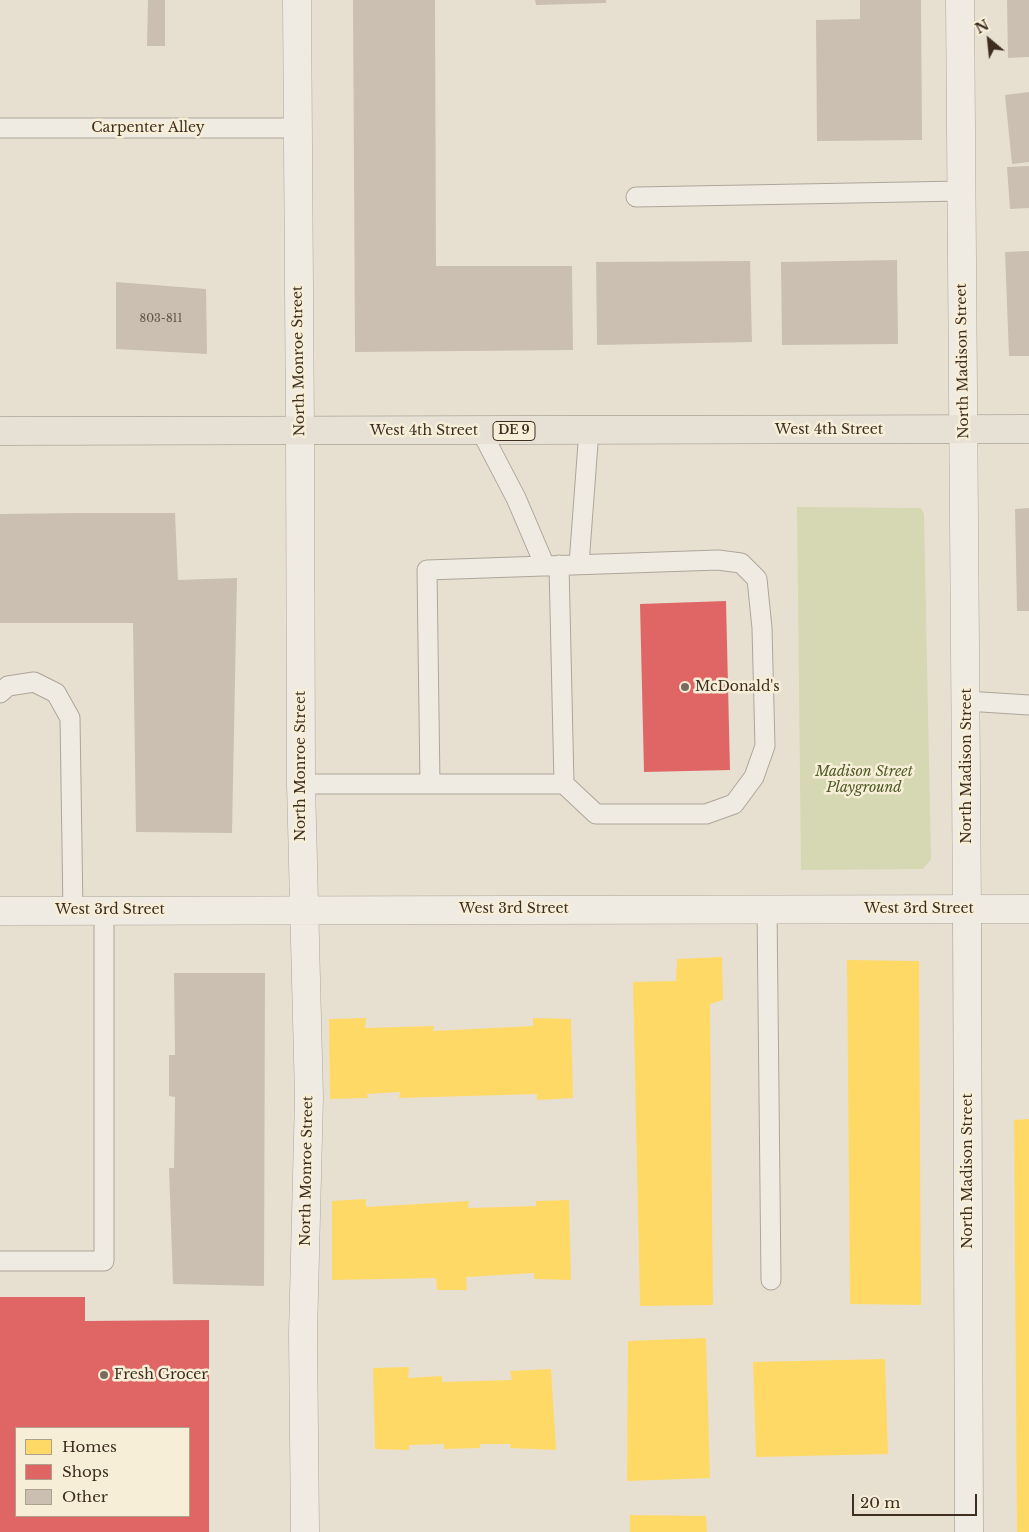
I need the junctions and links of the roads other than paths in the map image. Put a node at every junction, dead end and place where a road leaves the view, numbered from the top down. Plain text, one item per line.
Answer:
1 (297, 0) edge
2 (960, 0) edge
3 (0, 128) edge
4 (297, 128) junction
5 (962, 191) junction
6 (636, 197) dead end
7 (1029, 429) edge
8 (589, 430) junction
9 (964, 430) junction
10 (0, 431) edge
11 (300, 431) junction
12 (481, 431) junction
13 (579, 564) junction
14 (552, 566) junction
15 (0, 694) edge
16 (966, 701) junction
17 (1029, 705) edge
18 (301, 784) junction
19 (430, 784) junction
20 (564, 784) junction
21 (303, 909) junction
22 (767, 909) junction
23 (967, 909) junction
24 (1029, 909) edge
25 (0, 911) edge
26 (73, 911) junction
27 (104, 911) junction
28 (0, 1261) edge
29 (771, 1280) dead end
30 (304, 1532) edge
31 (969, 1532) edge

1 - 4 street, North Monroe Street
2 - 5 street, North Madison Street
3 - 4 lane, Carpenter Alley
4 - 11 street, North Monroe Street
5 - 6 lane
5 - 9 street, North Madison Street
7 - 9 main road, West 4th Street / DE 9
8 - 9 main road, West 4th Street / DE 9
8 - 12 main road, West 4th Street / DE 9
8 - 13 lane
9 - 16 street, North Madison Street
10 - 11 main road, West 4th Street / DE 9
11 - 12 main road, West 4th Street / DE 9
11 - 18 street, North Monroe Street
12 - 14 lane
13 - 14 lane
13 - 20 lane
14 - 19 lane
14 - 20 lane
15 - 26 lane
16 - 17 lane
16 - 23 street, North Madison Street
18 - 19 lane
18 - 21 street, North Monroe Street
19 - 20 lane
21 - 22 street, West 3rd Street
21 - 27 street, West 3rd Street
21 - 30 street, North Monroe Street
22 - 23 street, West 3rd Street
22 - 29 lane
23 - 24 street, West 3rd Street
23 - 31 street, North Madison Street
25 - 26 street, West 3rd Street
26 - 27 street, West 3rd Street
27 - 28 lane

